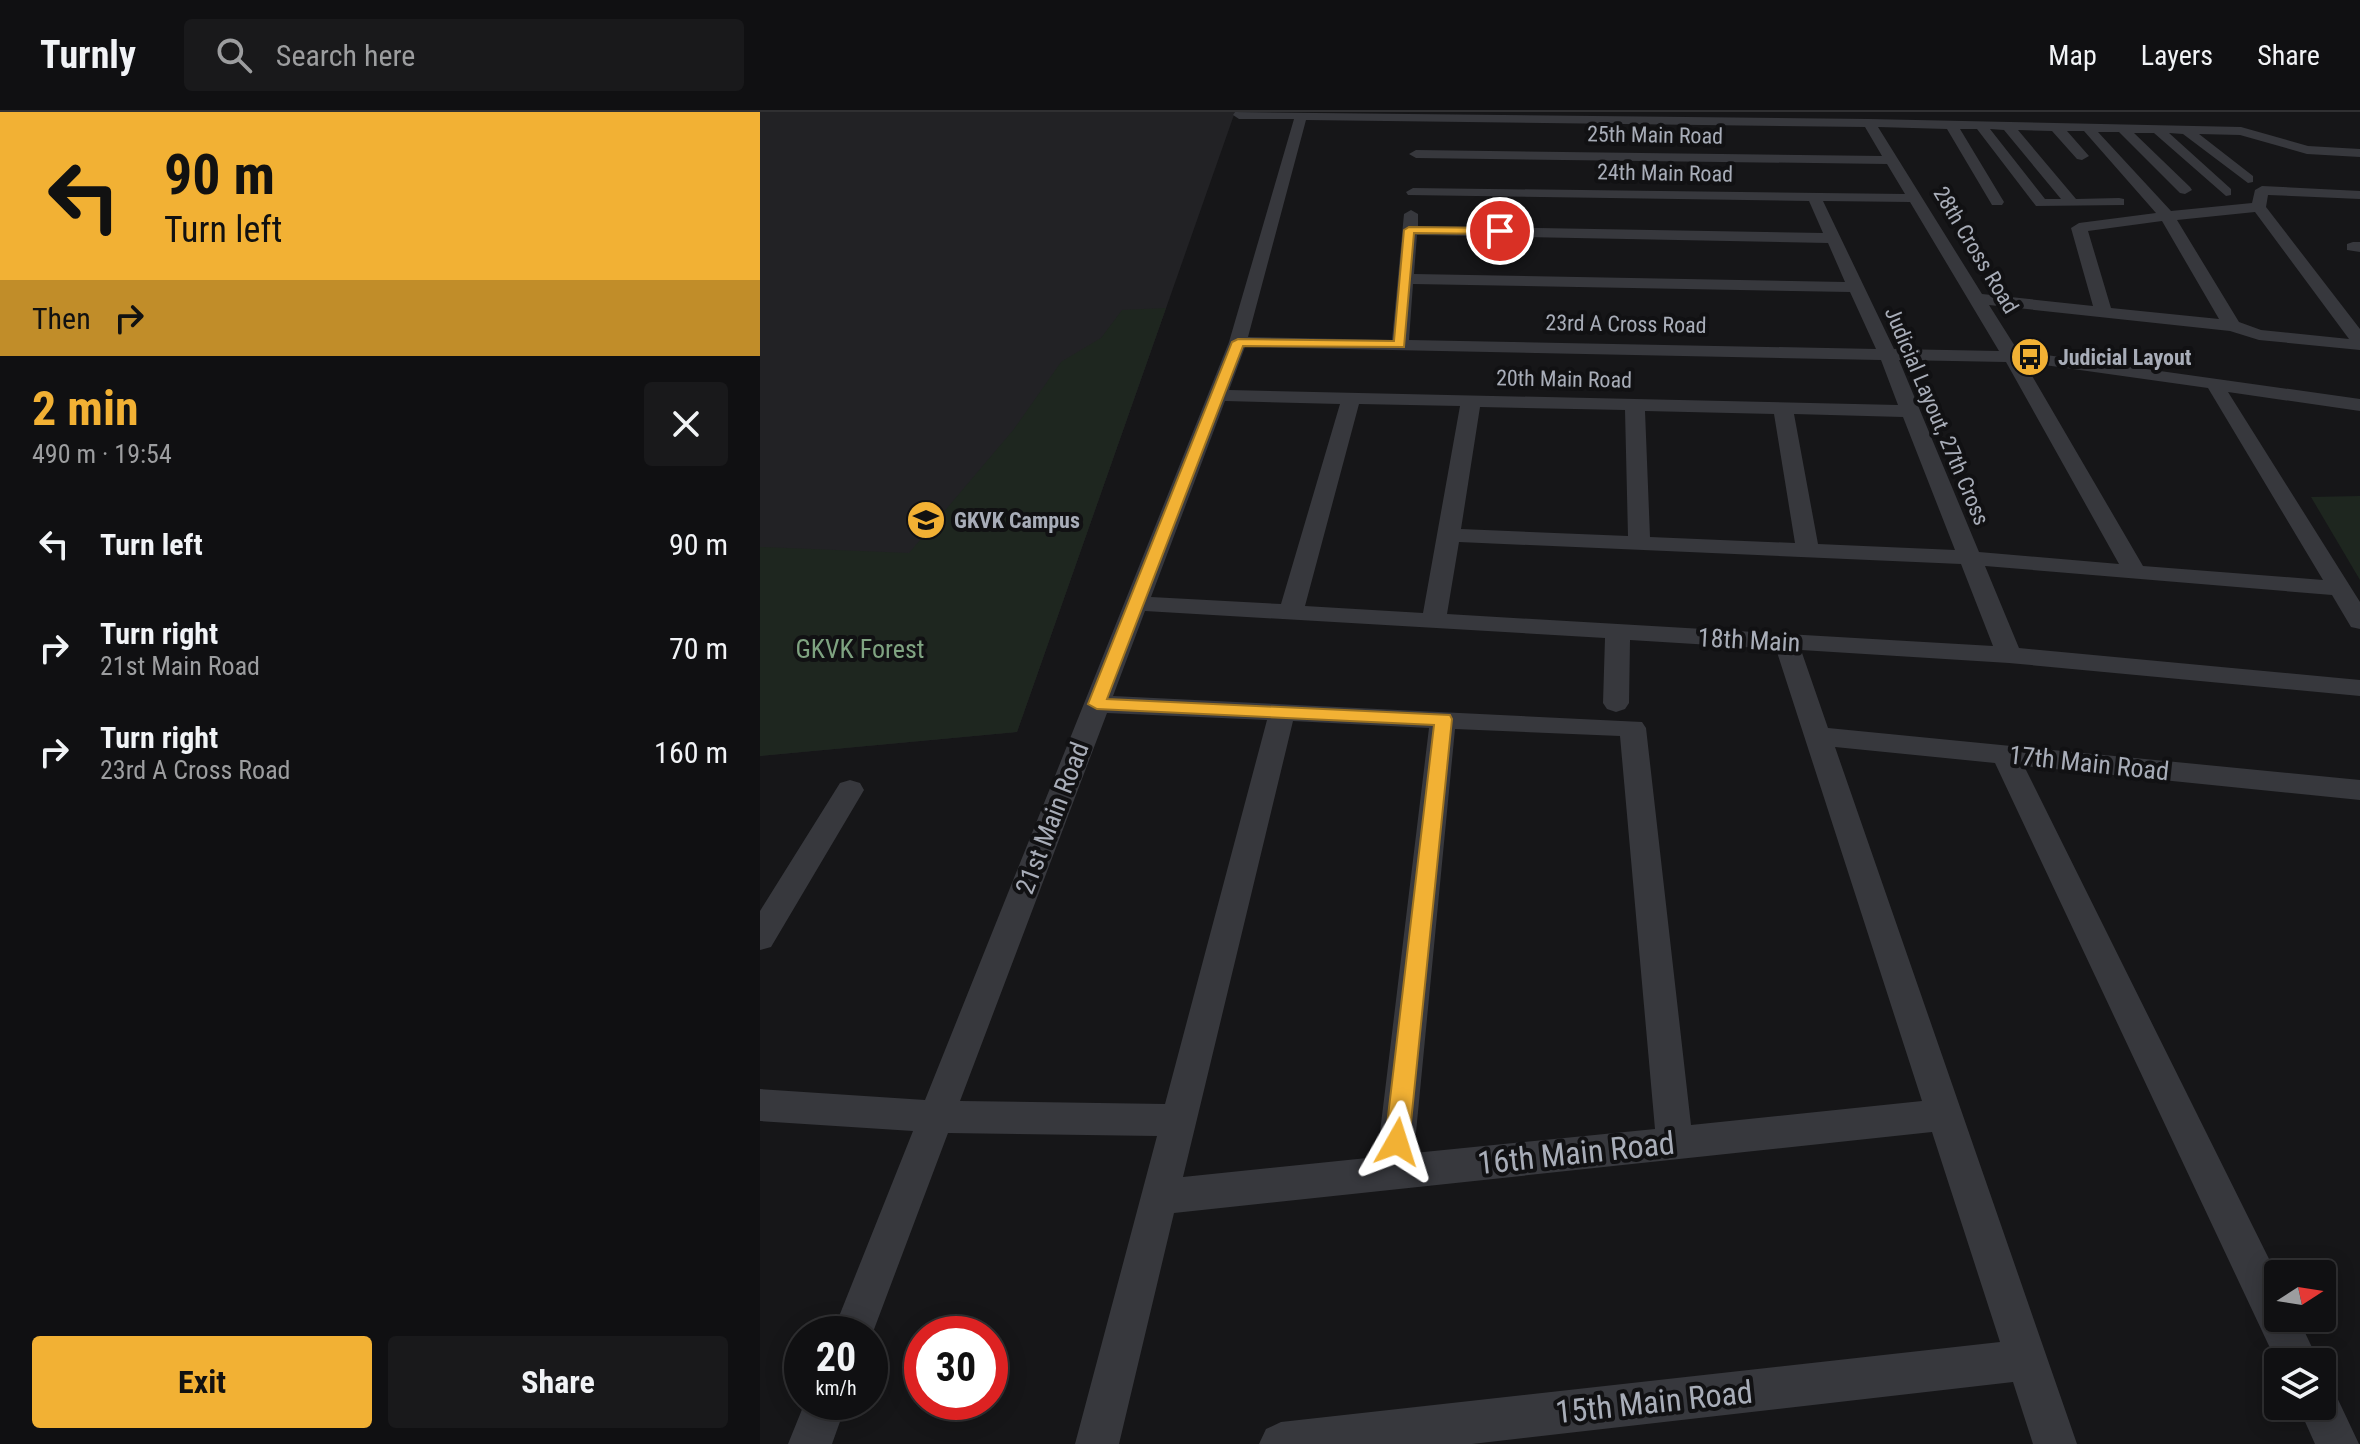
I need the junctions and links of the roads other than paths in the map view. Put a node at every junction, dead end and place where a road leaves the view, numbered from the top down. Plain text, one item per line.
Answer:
1 (1239, 115) dead end
2 (1301, 116) junction
3 (1869, 123) junction
4 (1951, 125) junction
5 (1980, 125) junction
6 (2008, 126) junction
7 (2056, 127) junction
8 (2088, 128) junction
9 (2123, 129) junction
10 (2157, 129) junction
11 (2186, 130) junction
12 (2214, 131) junction
13 (2237, 149) dead end
14 (2360, 153) edge
15 (1416, 154) junction
16 (2082, 156) dead end
17 (1893, 160) junction
18 (2248, 179) dead end
19 (2185, 190) dead end
20 (2226, 192) dead end
21 (2360, 195) edge
22 (1814, 197) junction
23 (1916, 198) junction
24 (1997, 202) dead end
25 (2119, 202) dead end
26 (2072, 203) junction
27 (2259, 207) junction
28 (2167, 216) junction
29 (1409, 230) junction
30 (1833, 238) junction
31 (1405, 279) junction
32 (1856, 287) junction
33 (1978, 299) junction
34 (2104, 313) junction
35 (2232, 326) junction
36 (1238, 342) junction
37 (2360, 343) edge
38 (1400, 345) junction
39 (1887, 353) junction
40 (2012, 357) junction
41 (2215, 385) junction
42 (1217, 395) junction
43 (1351, 398) junction
44 (1471, 401) junction
45 (1635, 404) junction
46 (2360, 405) edge
47 (1783, 408) junction
48 (1910, 411) junction
49 (1448, 535) junction
50 (1639, 544) junction
51 (1808, 551) junction
52 (1970, 558) junction
53 (2135, 571) junction
54 (2340, 589) junction
55 (1136, 603) junction
56 (1291, 612) junction
57 (1434, 621) junction
58 (2360, 622) edge
59 (1618, 632) junction
60 (1786, 642) junction
61 (2009, 655) junction
62 (2360, 688) edge
63 (1097, 704) junction
64 (1282, 712) junction
65 (1625, 715) junction
66 (1443, 719) junction
67 (1817, 736) junction
68 (2005, 755) junction
69 (850, 790) dead end
70 (2360, 790) edge
71 (760, 938) edge
72 (760, 1105) edge
73 (1944, 1115) junction
74 (935, 1117) junction
75 (1179, 1120) junction
76 (1675, 1143) junction
77 (1394, 1173) junction
78 (1160, 1197) junction
79 (859, 1316) edge
80 (2291, 1348) edge
81 (2027, 1360) junction
82 (819, 1420) edge
83 (2326, 1420) edge
84 (810, 1444) edge
85 (1097, 1444) edge
86 (1281, 1444) edge
87 (2055, 1444) edge
88 (2337, 1444) edge

1 - 2 street
2 - 15 street
2 - 36 street, 21st Main Road
3 - 4 street
3 - 15 street
3 - 17 street, 28th Cross Road
4 - 5 street
4 - 24 street
5 - 6 street
5 - 26 street
6 - 7 street
6 - 26 street
7 - 8 street
7 - 16 street
8 - 9 street
8 - 28 street
9 - 10 street
9 - 19 street
10 - 11 street
10 - 20 street
11 - 12 street
11 - 18 street
12 - 13 street
12 - 14 street
15 - 17 street, 25th Main Road
15 - 22 street, 24th Main Road
15 - 29 street
17 - 23 street, 28th Cross Road
21 - 27 street
22 - 23 street, 24th Main Road
22 - 30 street, Judicial Layout, 27th Cross
23 - 33 street, 28th Cross Road
25 - 26 street
27 - 28 street
27 - 37 street
28 - 34 street
28 - 35 street
29 - 30 street
29 - 31 street
30 - 32 street, Judicial Layout, 27th Cross
31 - 32 street
31 - 38 street
32 - 39 street, Judicial Layout, 27th Cross
33 - 34 street
33 - 40 street, 28th Cross Road
34 - 35 street
35 - 37 street
36 - 38 street, 23rd A Cross Road
36 - 42 street, 21st Main Road
38 - 39 street, 23rd A Cross Road
39 - 40 street, 23rd A Cross Road
39 - 48 street, Judicial Layout, 27th Cross
40 - 41 street, 23rd A Cross Road
40 - 53 street, 28th Cross Road
41 - 46 street, 23rd A Cross Road
41 - 54 street
42 - 43 street, 20th Main Road
42 - 55 street, 21st Main Road
43 - 44 street, 20th Main Road
43 - 56 street
44 - 45 street, 20th Main Road
44 - 49 street
45 - 47 street, 20th Main Road
45 - 50 street
47 - 48 street, 20th Main Road
47 - 51 street
48 - 52 street, Judicial Layout, 27th Cross
49 - 50 street
49 - 57 street
50 - 51 street
51 - 52 street
52 - 53 street
52 - 61 street, Judicial Layout, 27th Cross
53 - 54 street
54 - 58 street
55 - 56 street, 18th Main
55 - 63 street, 21st Main Road
56 - 57 street, 18th Main
57 - 59 street, 18th Main
59 - 60 street, 18th Main
59 - 65 street
60 - 61 street, 18th Main
60 - 67 street
61 - 62 street, 18th Main
63 - 64 street
63 - 74 street, 21st Main Road
64 - 66 street
64 - 75 street
65 - 66 street
65 - 76 street
66 - 77 street
67 - 68 street, 17th Main Road
67 - 73 street
68 - 70 street, 17th Main Road
68 - 80 street
69 - 71 street
72 - 74 street
73 - 76 street, 16th Main Road
73 - 81 street
74 - 75 street
74 - 79 street, 21st Main Road
75 - 78 street
76 - 77 street, 16th Main Road
77 - 78 street, 16th Main Road
78 - 85 street
81 - 86 street, 15th Main Road
81 - 87 street
82 - 84 street
83 - 88 street

